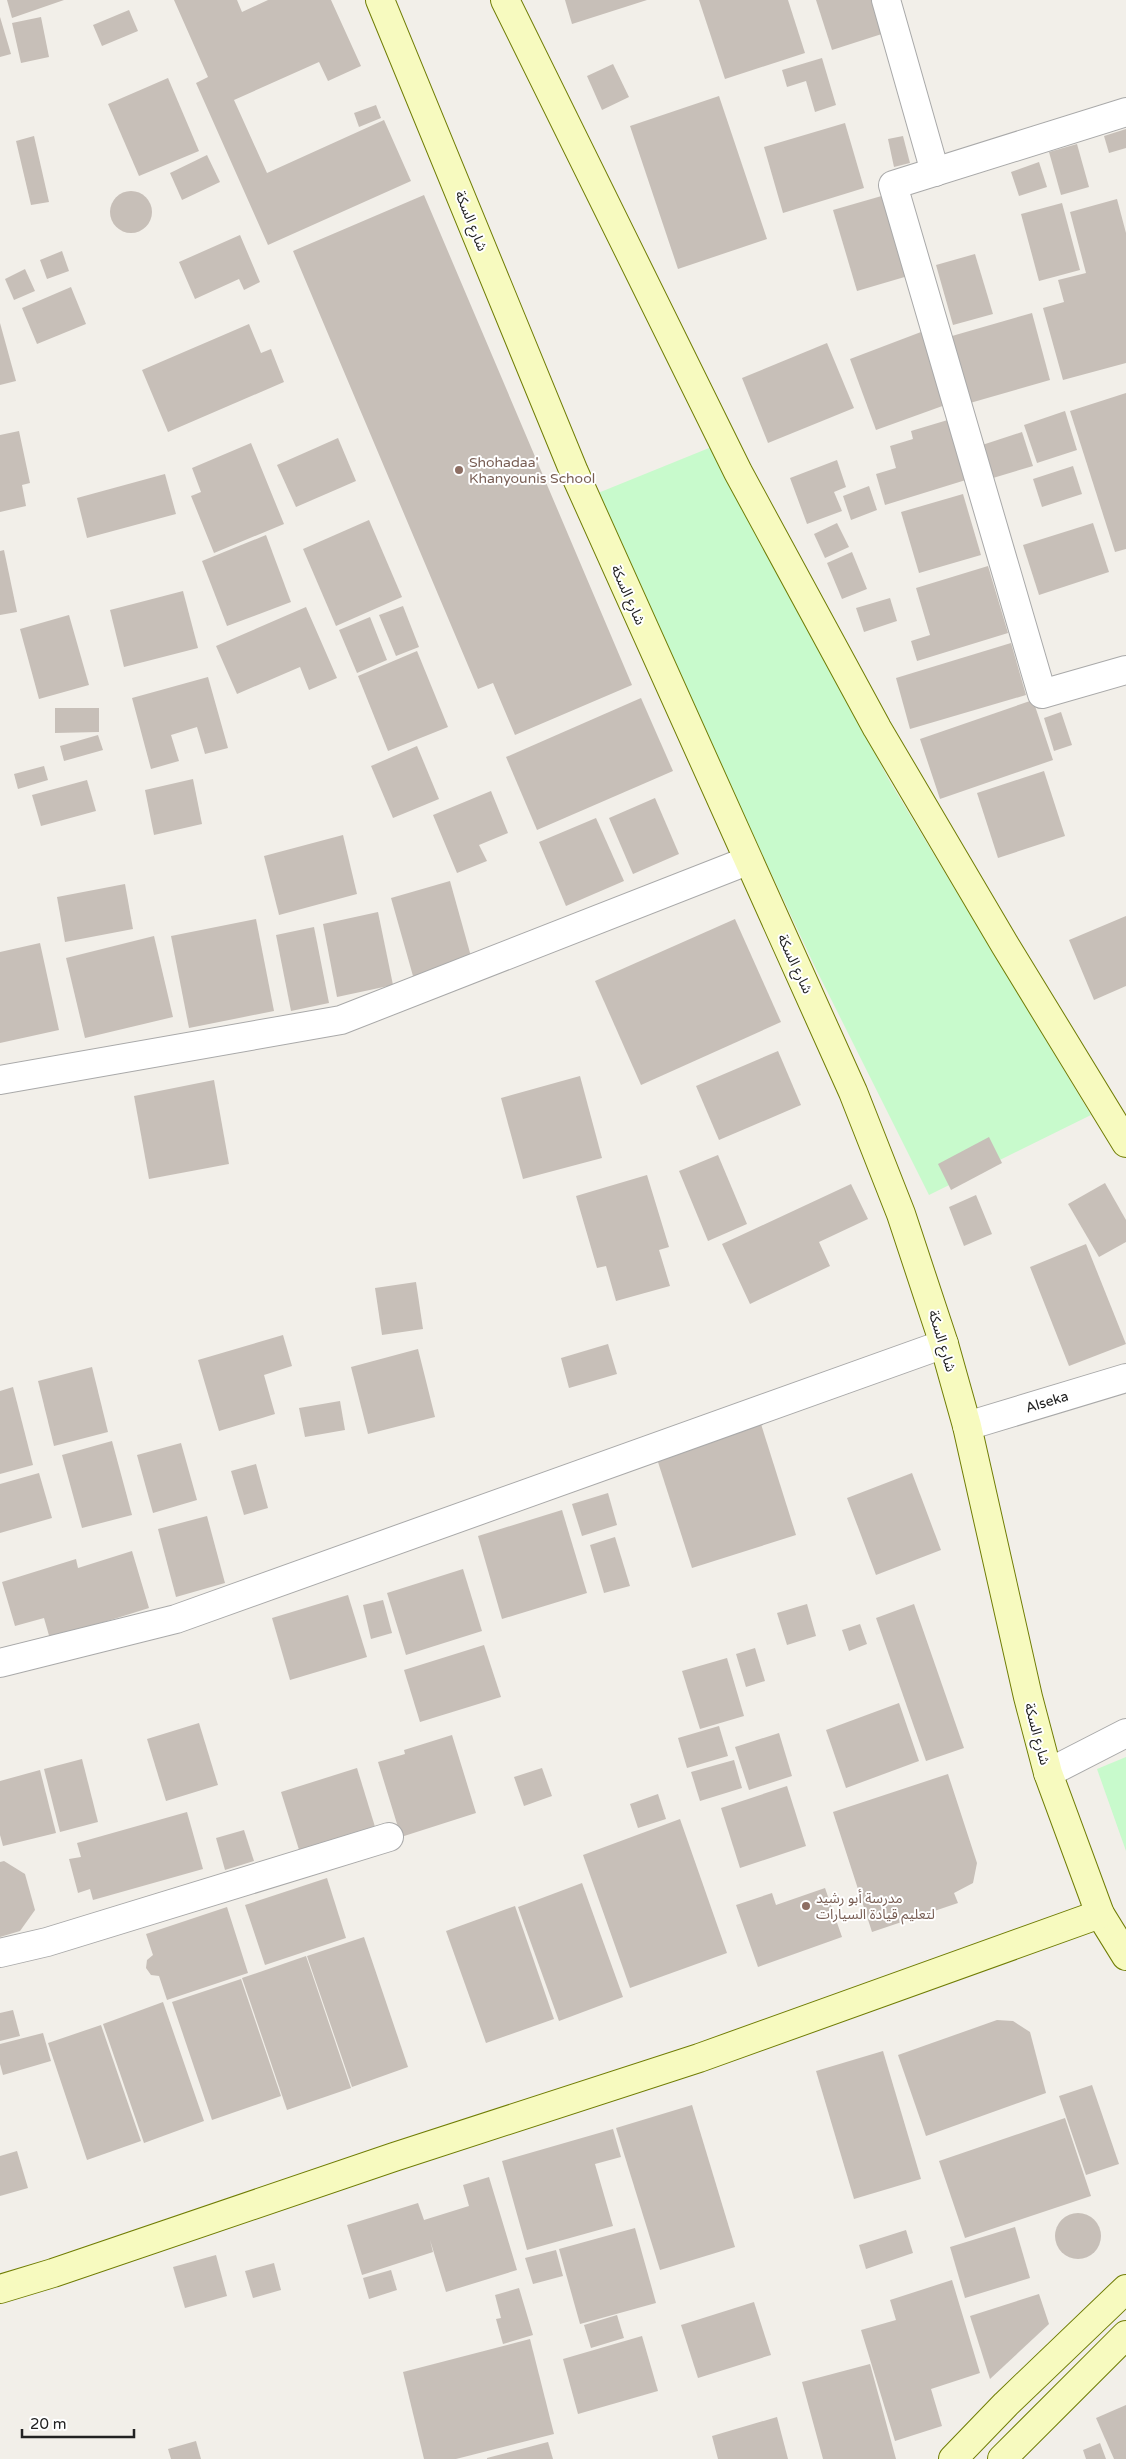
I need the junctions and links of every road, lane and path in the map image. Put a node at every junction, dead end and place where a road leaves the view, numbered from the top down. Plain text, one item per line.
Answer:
1 (380, 0) edge
2 (506, 0) edge
3 (886, 0) edge
4 (1126, 112) edge
5 (935, 172) junction
6 (1126, 670) edge
7 (747, 861) junction
8 (0, 1080) edge
9 (1126, 1143) edge
10 (944, 1344) junction
11 (1126, 1378) edge
12 (967, 1426) junction
13 (0, 1664) edge
14 (1126, 1733) edge
15 (1048, 1773) junction
16 (389, 1837) dead end
17 (1100, 1914) junction
18 (0, 1953) edge
19 (1126, 1956) edge
20 (0, 2288) edge
21 (1126, 2289) edge
22 (1126, 2335) edge
23 (1114, 2355) edge
24 (953, 2459) edge
25 (1002, 2459) edge

1 - 7 main road, شارع السكة
2 - 9 main road
3 - 5 street
4 - 5 street
5 - 6 street
7 - 8 street
7 - 10 main road, شارع السكة
10 - 12 main road, شارع السكة
10 - 13 street
11 - 12 street, Alseka
12 - 15 main road, شارع السكة
14 - 15 street
15 - 17 main road, شارع السكة
16 - 18 street
17 - 19 main road, شارع السكة
17 - 20 main road
21 - 24 main road
22 - 23 main road
23 - 25 main road

